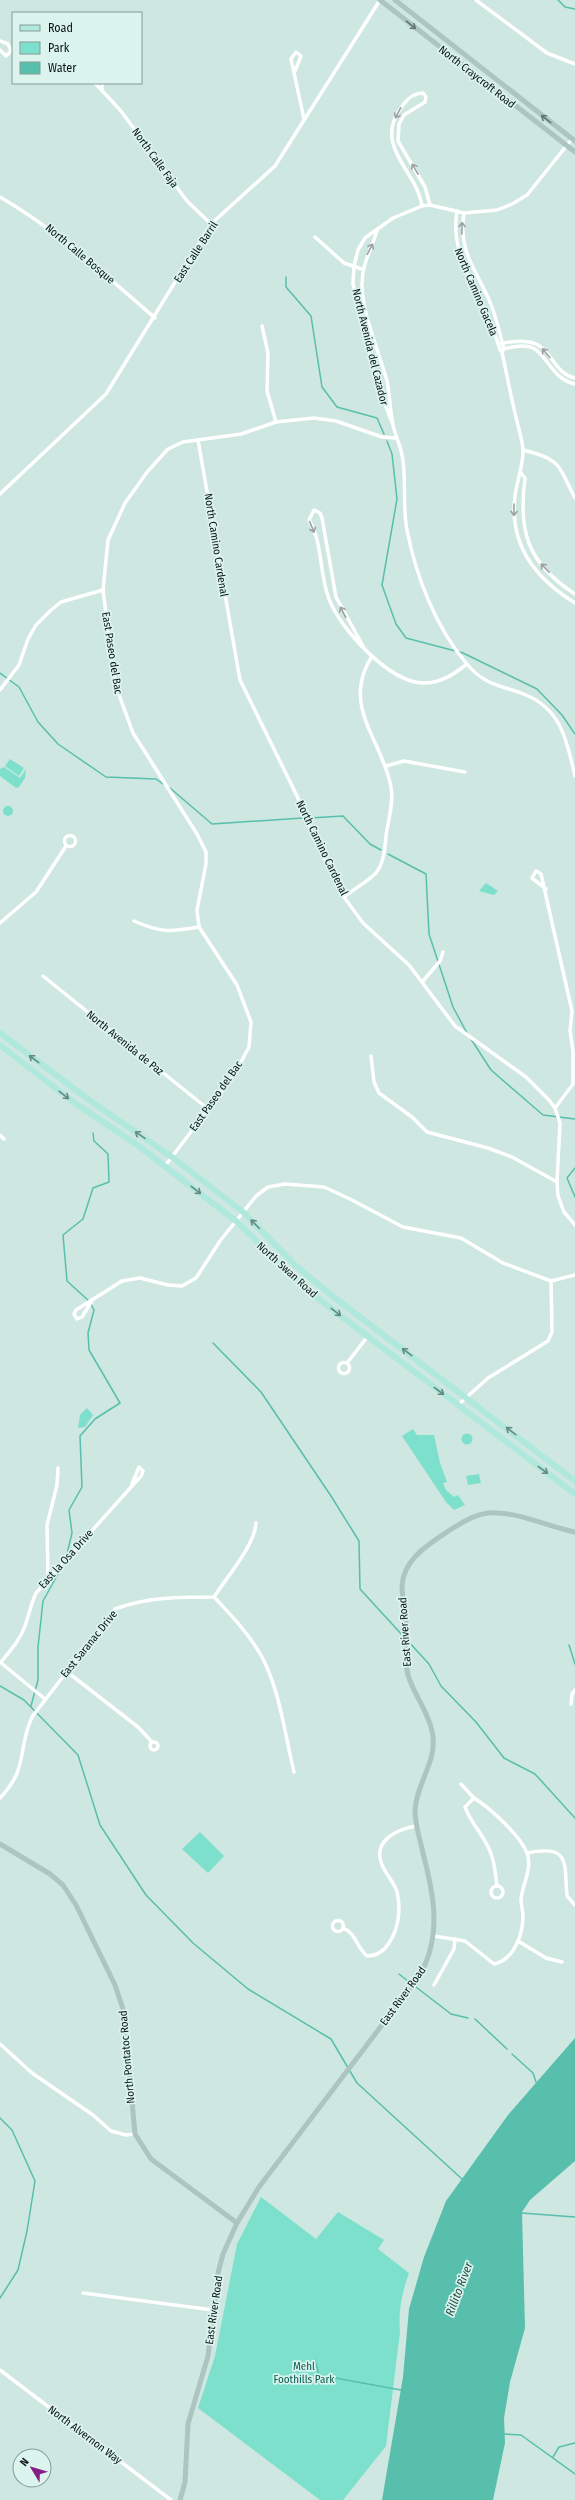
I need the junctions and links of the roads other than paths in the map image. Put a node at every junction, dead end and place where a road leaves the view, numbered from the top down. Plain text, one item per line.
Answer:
1 (380, 0) edge
2 (395, 0) edge
3 (476, 0) edge
4 (0, 42) edge
5 (0, 50) edge
6 (575, 64) edge
7 (295, 71) junction
8 (96, 84) edge
9 (102, 84) edge
10 (102, 89) junction
11 (304, 119) junction
12 (573, 140) edge
13 (566, 145) junction
14 (575, 152) edge
15 (0, 197) edge
16 (430, 205) junction
17 (422, 206) junction
18 (457, 211) junction
19 (464, 213) junction
20 (211, 224) junction
21 (377, 231) junction
22 (314, 237) dead end
23 (354, 266) junction
24 (362, 269) junction
25 (479, 280) junction
26 (472, 281) junction
27 (155, 318) junction
28 (262, 326) dead end
29 (500, 343) junction
30 (502, 350) junction
31 (575, 378) edge
32 (575, 384) edge
33 (276, 422) junction
34 (392, 422) junction
35 (396, 438) junction
36 (198, 440) junction
37 (523, 450) junction
38 (521, 473) junction
39 (0, 494) edge
40 (575, 498) edge
41 (103, 590) junction
42 (575, 594) edge
43 (575, 603) edge
44 (363, 646) junction
45 (372, 656) junction
46 (467, 664) junction
47 (0, 690) edge
48 (386, 766) junction
49 (465, 772) dead end
50 (575, 776) edge
51 (66, 846) dead end
52 (546, 889) junction
53 (344, 896) junction
54 (134, 921) dead end
55 (0, 923) edge
56 (199, 927) junction
57 (443, 952) dead end
58 (43, 976) dead end
59 (423, 981) junction
60 (0, 1033) edge
61 (0, 1045) edge
62 (371, 1056) dead end
63 (555, 1108) junction
64 (208, 1109) junction
65 (0, 1135) edge
66 (4, 1139) dead end
67 (172, 1157) junction
68 (165, 1166) junction
69 (556, 1182) junction
70 (243, 1212) junction
71 (236, 1221) junction
72 (575, 1225) edge
73 (575, 1275) edge
74 (551, 1281) junction
75 (93, 1299) junction
76 (368, 1336) junction
77 (347, 1363) dead end
78 (466, 1396) junction
79 (458, 1405) junction
80 (58, 1468) dead end
81 (575, 1480) edge
82 (132, 1484) dead end
83 (575, 1494) edge
84 (256, 1523) dead end
85 (575, 1532) edge
86 (48, 1577) junction
87 (214, 1597) junction
88 (0, 1662) edge
89 (66, 1671) junction
90 (575, 1690) edge
91 (44, 1699) junction
92 (571, 1704) dead end
93 (152, 1742) dead end
94 (294, 1772) dead end
95 (461, 1784) dead end
96 (0, 1798) edge
97 (474, 1798) junction
98 (416, 1826) junction
99 (0, 1844) edge
100 (527, 1853) junction
101 (497, 1886) dead end
102 (575, 1905) edge
103 (344, 1928) dead end
104 (434, 1936) junction
105 (455, 1939) junction
106 (518, 1941) junction
107 (562, 1962) dead end
108 (434, 1985) dead end
109 (0, 2044) edge
110 (135, 2134) junction
111 (236, 2223) junction
112 (83, 2293) dead end
113 (213, 2310) junction
114 (0, 2370) edge
115 (171, 2500) edge
116 (180, 2500) edge

1 - 11 street, East Calle Barril
1 -> 13 street, North Craycroft Road
12 -> 2 street, North Craycroft Road
3 - 6 street
4 - 5 street
7 - 7 street
7 - 11 street
8 - 10 street, North Calle Faja
9 - 10 street
10 - 20 street, North Calle Faja
11 - 20 street, East Calle Barril
12 - 13 street, North Avenida del Cazador
13 - 14 street, North Craycroft Road
13 - 19 street, North Avenida del Cazador
15 - 27 street, North Calle Bosque
16 - 17 street, North Avenida del Cazador
16 -> 17 street
16 - 18 street, North Avenida del Cazador
17 - 21 street, North Avenida del Cazador
18 - 19 street, North Avenida del Cazador
18 - 26 street, North Camino Gacela
25 -> 19 street, North Camino Gacela
20 - 27 street, East Calle Barril
21 - 23 street, North Avenida del Cazador
24 -> 21 street, North Avenida del Cazador
22 - 23 street
23 - 24 street
23 - 34 street, North Avenida del Cazador
24 - 34 street, North Avenida del Cazador
25 - 26 street
25 - 29 street, North Camino Gacela
26 - 29 street, North Camino Gacela
27 - 39 street, East Calle Barril
28 - 33 street
29 - 30 street, North Camino Gacela
31 -> 29 street
30 - 32 street
30 - 37 street, North Camino Gacela
33 - 35 street, East Paseo del Bac
33 - 36 street, East Paseo del Bac
34 - 35 street, North Avenida del Cazador
35 - 46 street, North Avenida del Cazador
36 - 41 street, East Paseo del Bac
36 - 53 street, North Camino Cardenal
37 - 38 street, North Camino Gacela
37 - 40 street
42 -> 38 street, North Camino Gacela
38 -> 43 street, North Camino Gacela
41 - 47 street
41 - 56 street, East Paseo del Bac
44 -> 44 street
44 - 45 street
45 - 46 street
45 - 48 street
46 - 50 street, North Avenida del Cazador
48 - 49 street
48 - 53 street
51 - 55 street
52 - 52 street
52 - 63 street
53 - 59 street, North Camino Cardenal
54 - 56 street
56 - 64 street, East Paseo del Bac
57 - 59 street
58 - 64 street, North Avenida de Paz
59 - 63 street, North Camino Cardenal
67 -> 60 main road, North Swan Road
61 -> 68 main road, North Swan Road
62 - 69 street
63 - 69 street, North Camino Cardenal
64 - 67 street, East Paseo del Bac
65 - 66 street
67 - 68 street, East Paseo del Bac
67 - 70 main road, North Swan Road
68 -> 71 main road, North Swan Road
69 - 72 street, North Camino Cardenal
70 - 71 street
70 - 74 street
78 -> 70 main road, North Swan Road
71 - 75 street
71 -> 76 main road, North Swan Road
73 - 74 street
74 - 78 street
75 - 75 street
76 - 77 street
76 -> 79 main road, North Swan Road
78 - 79 street
81 -> 78 main road, North Swan Road
79 -> 83 main road, North Swan Road
80 - 86 street
82 - 86 street, East la Osa Drive
84 - 87 street
85 - 98 street, East River Road
86 - 88 street, East la Osa Drive
87 - 89 street, East Saranac Drive
87 - 94 street
88 - 91 street
89 - 91 street, East Saranac Drive
89 - 93 street
90 - 92 street
91 - 96 street, East Saranac Drive
95 - 97 street
97 - 100 street
97 - 101 street
98 - 103 street
98 - 104 street, East River Road
99 - 110 street, North Pontatoc Road
100 - 102 street
100 - 106 street
104 - 105 street
104 - 111 street, East River Road
105 - 106 street
105 - 108 street
106 - 107 street
109 - 110 street
110 - 111 street, North Pontatoc Road
111 - 113 street, East River Road
112 - 113 street
113 - 116 street, East River Road
114 - 115 street, North Alvernon Way

